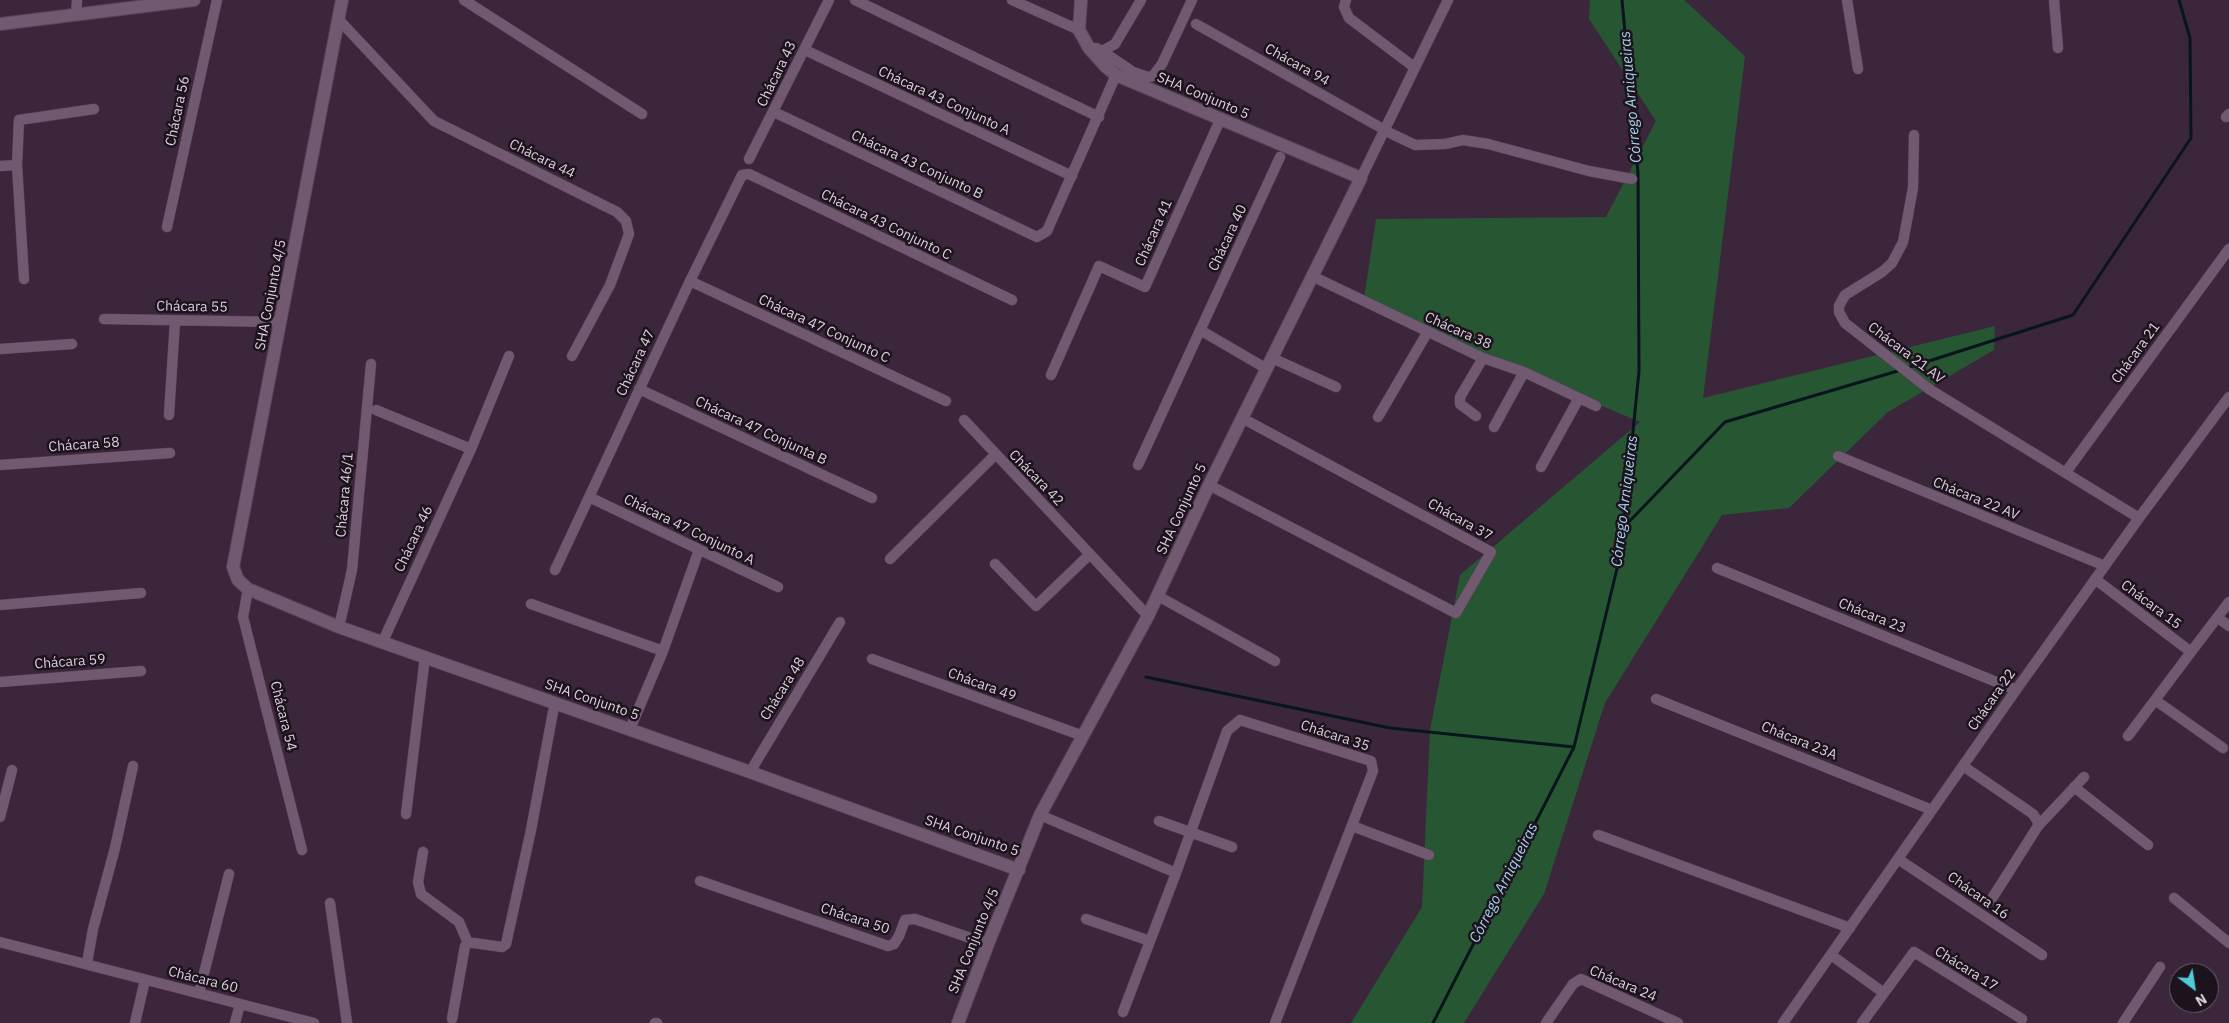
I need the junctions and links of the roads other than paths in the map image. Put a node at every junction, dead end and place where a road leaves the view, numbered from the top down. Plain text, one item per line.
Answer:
1 (77, 0) edge
2 (194, 0) edge
3 (217, 0) edge
4 (342, 0) edge
5 (464, 0) edge
6 (829, 0) edge
7 (855, 0) edge
8 (1012, 0) edge
9 (1081, 0) edge
10 (1141, 0) edge
11 (1192, 0) edge
12 (1346, 0) edge
13 (1448, 0) edge
14 (1847, 0) edge
15 (2054, 0) edge
16 (76, 15) junction
17 (340, 21) junction
18 (0, 24) edge
19 (1196, 24) dead end
20 (1079, 30) junction
21 (1089, 48) junction
22 (2058, 48) dead end
23 (804, 50) junction
24 (1102, 51) junction
25 (1414, 67) junction
26 (1858, 69) dead end
27 (1116, 75) junction
28 (94, 109) dead end
29 (774, 112) junction
30 (642, 114) dead end
31 (1099, 117) junction
32 (1220, 120) junction
33 (1385, 129) junction
34 (1914, 135) dead end
35 (1280, 157) dead end
36 (749, 159) dead end
37 (17, 164) junction
38 (0, 166) edge
39 (749, 174) joint
40 (1072, 176) junction
41 (1361, 178) junction
42 (1632, 179) dead end
43 (168, 227) dead end
44 (2229, 250) edge
45 (1312, 276) junction
46 (24, 279) dead end
47 (690, 281) junction
48 (1012, 300) dead end
49 (104, 319) dead end
50 (175, 321) junction
51 (281, 322) junction
52 (1200, 330) junction
53 (1427, 333) junction
54 (72, 344) dead end
55 (0, 349) edge
56 (509, 356) dead end
57 (572, 356) dead end
58 (1483, 358) junction
59 (1269, 363) junction
60 (371, 364) dead end
61 (1524, 372) junction
62 (1051, 375) dead end
63 (1336, 387) dead end
64 (639, 389) junction
65 (1579, 398) junction
66 (2228, 399) edge
67 (946, 401) dead end
68 (1596, 406) dead end
69 (376, 410) dead end
70 (168, 414) dead end
71 (1378, 416) dead end
72 (1476, 416) dead end
73 (1242, 418) junction
74 (964, 420) dead end
75 (1494, 426) dead end
76 (471, 449) junction
77 (170, 452) dead end
78 (995, 455) junction
79 (1838, 456) dead end
80 (0, 464) edge
81 (1138, 465) dead end
82 (1541, 467) dead end
83 (2066, 472) junction
84 (1209, 485) junction
85 (588, 497) junction
86 (872, 498) dead end
87 (2139, 518) junction
88 (699, 550) junction
89 (1090, 554) junction
90 (890, 558) dead end
91 (995, 564) dead end
92 (2104, 566) junction
93 (1717, 568) dead end
94 (554, 570) dead end
95 (2095, 579) junction
96 (778, 587) dead end
97 (248, 589) junction
98 (141, 593) dead end
99 (1158, 596) junction
100 (2229, 602) edge
101 (531, 604) dead end
102 (0, 605) edge
103 (1148, 616) junction
104 (2218, 618) junction
105 (840, 622) dead end
106 (339, 626) junction
107 (2229, 626) edge
108 (383, 641) junction
109 (663, 651) junction
110 (2191, 652) junction
111 (425, 657) junction
112 (872, 659) dead end
113 (1275, 661) dead end
114 (142, 671) dead end
115 (0, 682) edge
116 (2016, 690) junction
117 (1656, 699) dead end
118 (2155, 700) junction
119 (556, 703) junction
120 (630, 729) junction
121 (1083, 736) junction
122 (2128, 736) dead end
123 (2223, 748) dead end
124 (133, 766) dead end
125 (1963, 766) junction
126 (12, 770) dead end
127 (750, 772) junction
128 (2084, 777) dead end
129 (2074, 787) junction
130 (1932, 810) junction
131 (406, 814) dead end
132 (1040, 815) junction
133 (0, 817) edge
134 (1159, 821) dead end
135 (1352, 826) junction
136 (2038, 826) junction
137 (1192, 832) junction
138 (1598, 835) dead end
139 (2148, 845) dead end
140 (1232, 847) dead end
141 (302, 850) dead end
142 (423, 852) dead end
143 (1429, 855) dead end
144 (1898, 859) junction
145 (1019, 870) junction
146 (1176, 873) junction
147 (229, 874) dead end
148 (700, 881) dead end
149 (2174, 898) dead end
150 (1991, 900) dead end
151 (330, 903) dead end
152 (1086, 919) dead end
153 (1850, 928) junction
154 (1150, 941) junction
155 (0, 942) edge
156 (468, 943) junction
157 (2229, 943) edge
158 (988, 944) junction
159 (1831, 955) junction
160 (2042, 955) dead end
161 (87, 963) junction
162 (2160, 968) dead end
163 (145, 980) junction
164 (200, 993) junction
165 (1884, 993) junction
166 (240, 1004) junction
167 (1123, 1012) dead end
168 (452, 1018) dead end
169 (2022, 1019) dead end
170 (135, 1023) edge
171 (235, 1023) edge
172 (314, 1023) edge
173 (347, 1023) edge
174 (958, 1023) edge
175 (1275, 1023) edge
176 (1546, 1023) edge
177 (1678, 1023) edge
178 (1783, 1023) edge
179 (1862, 1023) edge
180 (2123, 1023) edge

1 - 16 street
2 - 16 street
3 - 43 street, Chácara 56
4 - 17 street, SHA Conjunto 4/5
5 - 30 street
6 - 23 street, Chácara 43
7 - 31 street
8 - 20 street
9 - 20 street
10 - 24 street
11 - 24 street
12 - 25 street
13 - 25 street, SHA Conjunto 5
14 - 26 street
15 - 22 street
16 - 18 street
17 - 51 street, SHA Conjunto 4/5
17 - 57 street, Chácara 44
19 - 33 street, Chácara 94
20 - 21 street, SHA Conjunto 5
21 - 24 street
21 - 27 street, SHA Conjunto 5
23 - 29 street, Chácara 43
23 - 40 street, Chácara 43 Conjunto A
25 - 33 street, SHA Conjunto 5
27 - 31 street
27 - 32 street, SHA Conjunto 5
28 - 37 street
29 - 36 street, Chácara 43
29 - 40 street, Chácara 43 Conjunto B
31 - 40 street
32 - 41 street, SHA Conjunto 5
32 - 62 street, Chácara 41
33 - 41 street, SHA Conjunto 5
33 - 42 street, Chácara 94
34 - 83 street, Chácara 21 AV
35 - 52 street, Chácara 40
37 - 38 street
37 - 46 street
39 - 47 street, Chácara 47
39 - 48 street, Chácara 43 Conjunto C
41 - 45 street, SHA Conjunto 5
44 - 83 street, Chácara 21
45 - 53 street, Chácara 38
45 - 59 street, SHA Conjunto 5
47 - 64 street, Chácara 47
47 - 67 street, Chácara 47 Conjunto C
49 - 50 street, Chácara 55
50 - 51 street, Chácara 55
50 - 70 street
51 - 97 street, SHA Conjunto 4/5
52 - 59 street
52 - 81 street, Chácara 40
53 - 58 street, Chácara 38
53 - 71 street
54 - 55 street
56 - 76 street, Chácara 46
58 - 61 street, Chácara 38
58 - 72 street
59 - 63 street
59 - 73 street, SHA Conjunto 5
60 - 106 street, Chácara 46/1
61 - 65 street, Chácara 38
61 - 75 street
64 - 85 street, Chácara 47
64 - 86 street, Chácara 47 Conjunta B
65 - 68 street, Chácara 38
65 - 82 street
66 - 87 street, Chácara 22
69 - 76 street
73 - 84 street, SHA Conjunto 5
73 - 84 street, Chácara 37
74 - 78 street, Chácara 42
76 - 108 street, Chácara 46
77 - 80 street, Chácara 58
78 - 89 street, Chácara 42
78 - 90 street
79 - 92 street, Chácara 22 AV
83 - 87 street, Chácara 21 AV
84 - 99 street, SHA Conjunto 5
85 - 88 street, Chácara 47 Conjunto A
85 - 94 street, Chácara 47
87 - 92 street, Chácara 22
88 - 96 street, Chácara 47 Conjunto A
88 - 109 street
89 - 91 street
89 - 103 street, Chácara 42
92 - 95 street, Chácara 22
93 - 116 street, Chácara 23
95 - 110 street, Chácara 15
95 - 116 street, Chácara 22
97 - 106 street, SHA Conjunto 5
97 - 141 street, Chácara 54
98 - 102 street
99 - 103 street, SHA Conjunto 5
99 - 113 street
100 - 104 street
101 - 109 street
103 - 121 street, SHA Conjunto 5
104 - 107 street
104 - 110 street
105 - 127 street, Chácara 48
106 - 108 street, SHA Conjunto 5
108 - 111 street, SHA Conjunto 5
109 - 120 street
110 - 118 street
111 - 119 street, SHA Conjunto 5
111 - 131 street
112 - 121 street, Chácara 49
114 - 115 street, Chácara 59
116 - 125 street, Chácara 22
117 - 130 street, Chácara 23A
118 - 122 street
118 - 123 street
119 - 120 street, SHA Conjunto 5
119 - 156 street
120 - 127 street, SHA Conjunto 5
121 - 132 street, SHA Conjunto 5
124 - 161 street
125 - 130 street, Chácara 22
125 - 136 street
126 - 133 street
127 - 145 street, SHA Conjunto 5
128 - 129 street
129 - 136 street
129 - 139 street
130 - 144 street, Chácara 22
132 - 145 street, SHA Conjunto 5
132 - 146 street
134 - 137 street
135 - 137 street, Chácara 35
135 - 143 street
135 - 175 street, Chácara 35
136 - 150 street
137 - 140 street
137 - 146 street, Chácara 35
138 - 153 street
142 - 156 street
144 - 153 street, Chácara 22
144 - 160 street, Chácara 16
145 - 158 street, SHA Conjunto 4/5
146 - 154 street, Chácara 35
147 - 164 street
148 - 158 street, Chácara 50
149 - 157 street
151 - 173 street
152 - 154 street
153 - 159 street, Chácara 22
154 - 167 street, Chácara 35
155 - 161 street, Chácara 60
156 - 168 street
158 - 174 street, SHA Conjunto 4/5
159 - 165 street
159 - 178 street, Chácara 22
161 - 163 street, Chácara 60
162 - 180 street
163 - 164 street, Chácara 60
163 - 170 street
164 - 166 street, Chácara 60
165 - 169 street, Chácara 17
165 - 179 street, Chácara 17
166 - 171 street
166 - 172 street, Chácara 60
176 - 177 street, Chácara 24

